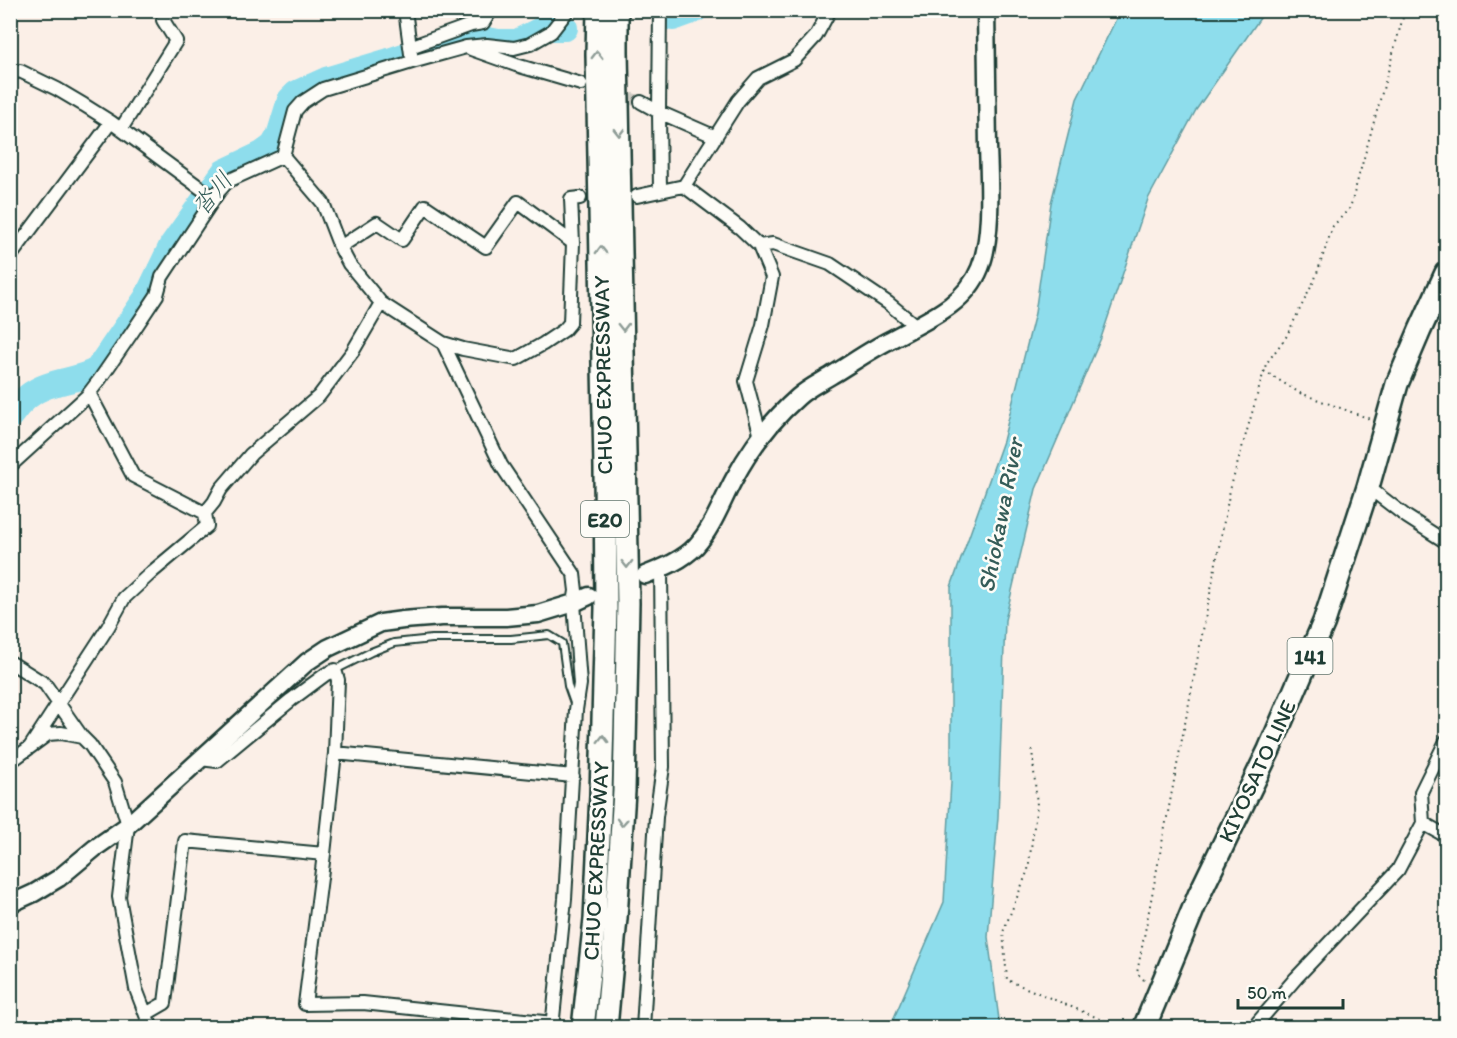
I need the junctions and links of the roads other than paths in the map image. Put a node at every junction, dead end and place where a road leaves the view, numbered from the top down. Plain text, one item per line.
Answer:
1 (168, 10) edge
2 (405, 10) edge
3 (491, 10) edge
4 (568, 10) edge
5 (598, 10) edge
6 (617, 10) edge
7 (660, 10) edge
8 (830, 10) edge
9 (986, 10) edge
10 (440, 37) junction
11 (410, 47) junction
12 (460, 49) junction
13 (412, 62) junction
14 (10, 73) edge
15 (581, 84) dead end
16 (641, 102) tunnel mouth
17 (659, 112) junction
18 (116, 126) junction
19 (716, 136) junction
20 (283, 156) junction
21 (684, 186) junction
22 (660, 191) junction
23 (637, 196) dead end
24 (214, 198) junction
25 (580, 198) dead end
26 (573, 243) junction
27 (759, 246) junction
28 (340, 248) junction
29 (10, 257) edge
30 (1446, 273) edge
31 (381, 303) junction
32 (916, 326) junction
33 (443, 343) junction
34 (89, 393) junction
35 (761, 437) junction
36 (10, 466) edge
37 (1368, 487) junction
38 (205, 513) junction
39 (1446, 542) edge
40 (653, 572) joint
41 (582, 600) junction
42 (10, 662) edge
43 (336, 670) junction
44 (59, 704) junction
45 (576, 710) junction
46 (82, 737) junction
47 (1446, 741) edge
48 (30, 747) junction
49 (335, 753) junction
50 (200, 759) junction
51 (10, 762) edge
52 (573, 776) junction
53 (1423, 823) junction
54 (128, 825) junction
55 (1446, 836) edge
56 (324, 854) junction
57 (10, 904) edge
58 (146, 1014) junction
59 (553, 1025) edge
60 (153, 1028) edge
61 (583, 1028) edge
62 (606, 1028) edge
63 (643, 1028) edge
64 (1144, 1028) edge
65 (1253, 1028) edge

1 - 18 street
2 - 11 street
3 - 10 street
4 - 12 street
61 -> 5 highway, CHUO EXPRESSWAY / E20
6 -> 62 highway, CHUO EXPRESSWAY / E20
7 - 17 street
8 - 19 street
9 - 32 street
10 - 11 street
10 - 12 street
11 - 13 street
12 - 13 street
12 - 15 street
13 - 20 street
14 - 18 street
16 - 17 street
17 - 19 street
17 - 22 street
18 - 24 street
18 - 29 street
19 - 21 street
20 - 24 street
20 - 28 street
21 - 22 street
21 - 27 street
22 - 23 street
24 - 34 street
25 - 26 street
26 - 28 street
26 - 33 street
27 - 32 street
27 - 35 street
28 - 31 street
30 - 37 highway, KIYOSATO LINE / 141
31 - 33 street
31 - 38 street
32 - 35 street
33 - 41 street
34 - 36 street
34 - 38 street
35 - 40 street
37 - 39 street
37 - 64 highway, KIYOSATO LINE / 141
38 - 44 street
40 - 63 street
41 - 45 street
41 - 50 street
42 - 44 street
43 - 45 lane
43 - 49 street
43 - 50 street
44 - 46 street
44 - 48 street
45 - 52 street
46 - 48 street
46 - 54 street
47 - 53 street
48 - 51 street
49 - 52 street
49 - 56 street
50 - 54 street
52 - 59 street
53 - 55 street
53 - 65 street
54 - 57 street
54 - 58 street
56 - 58 street
56 - 59 street
58 - 60 street

